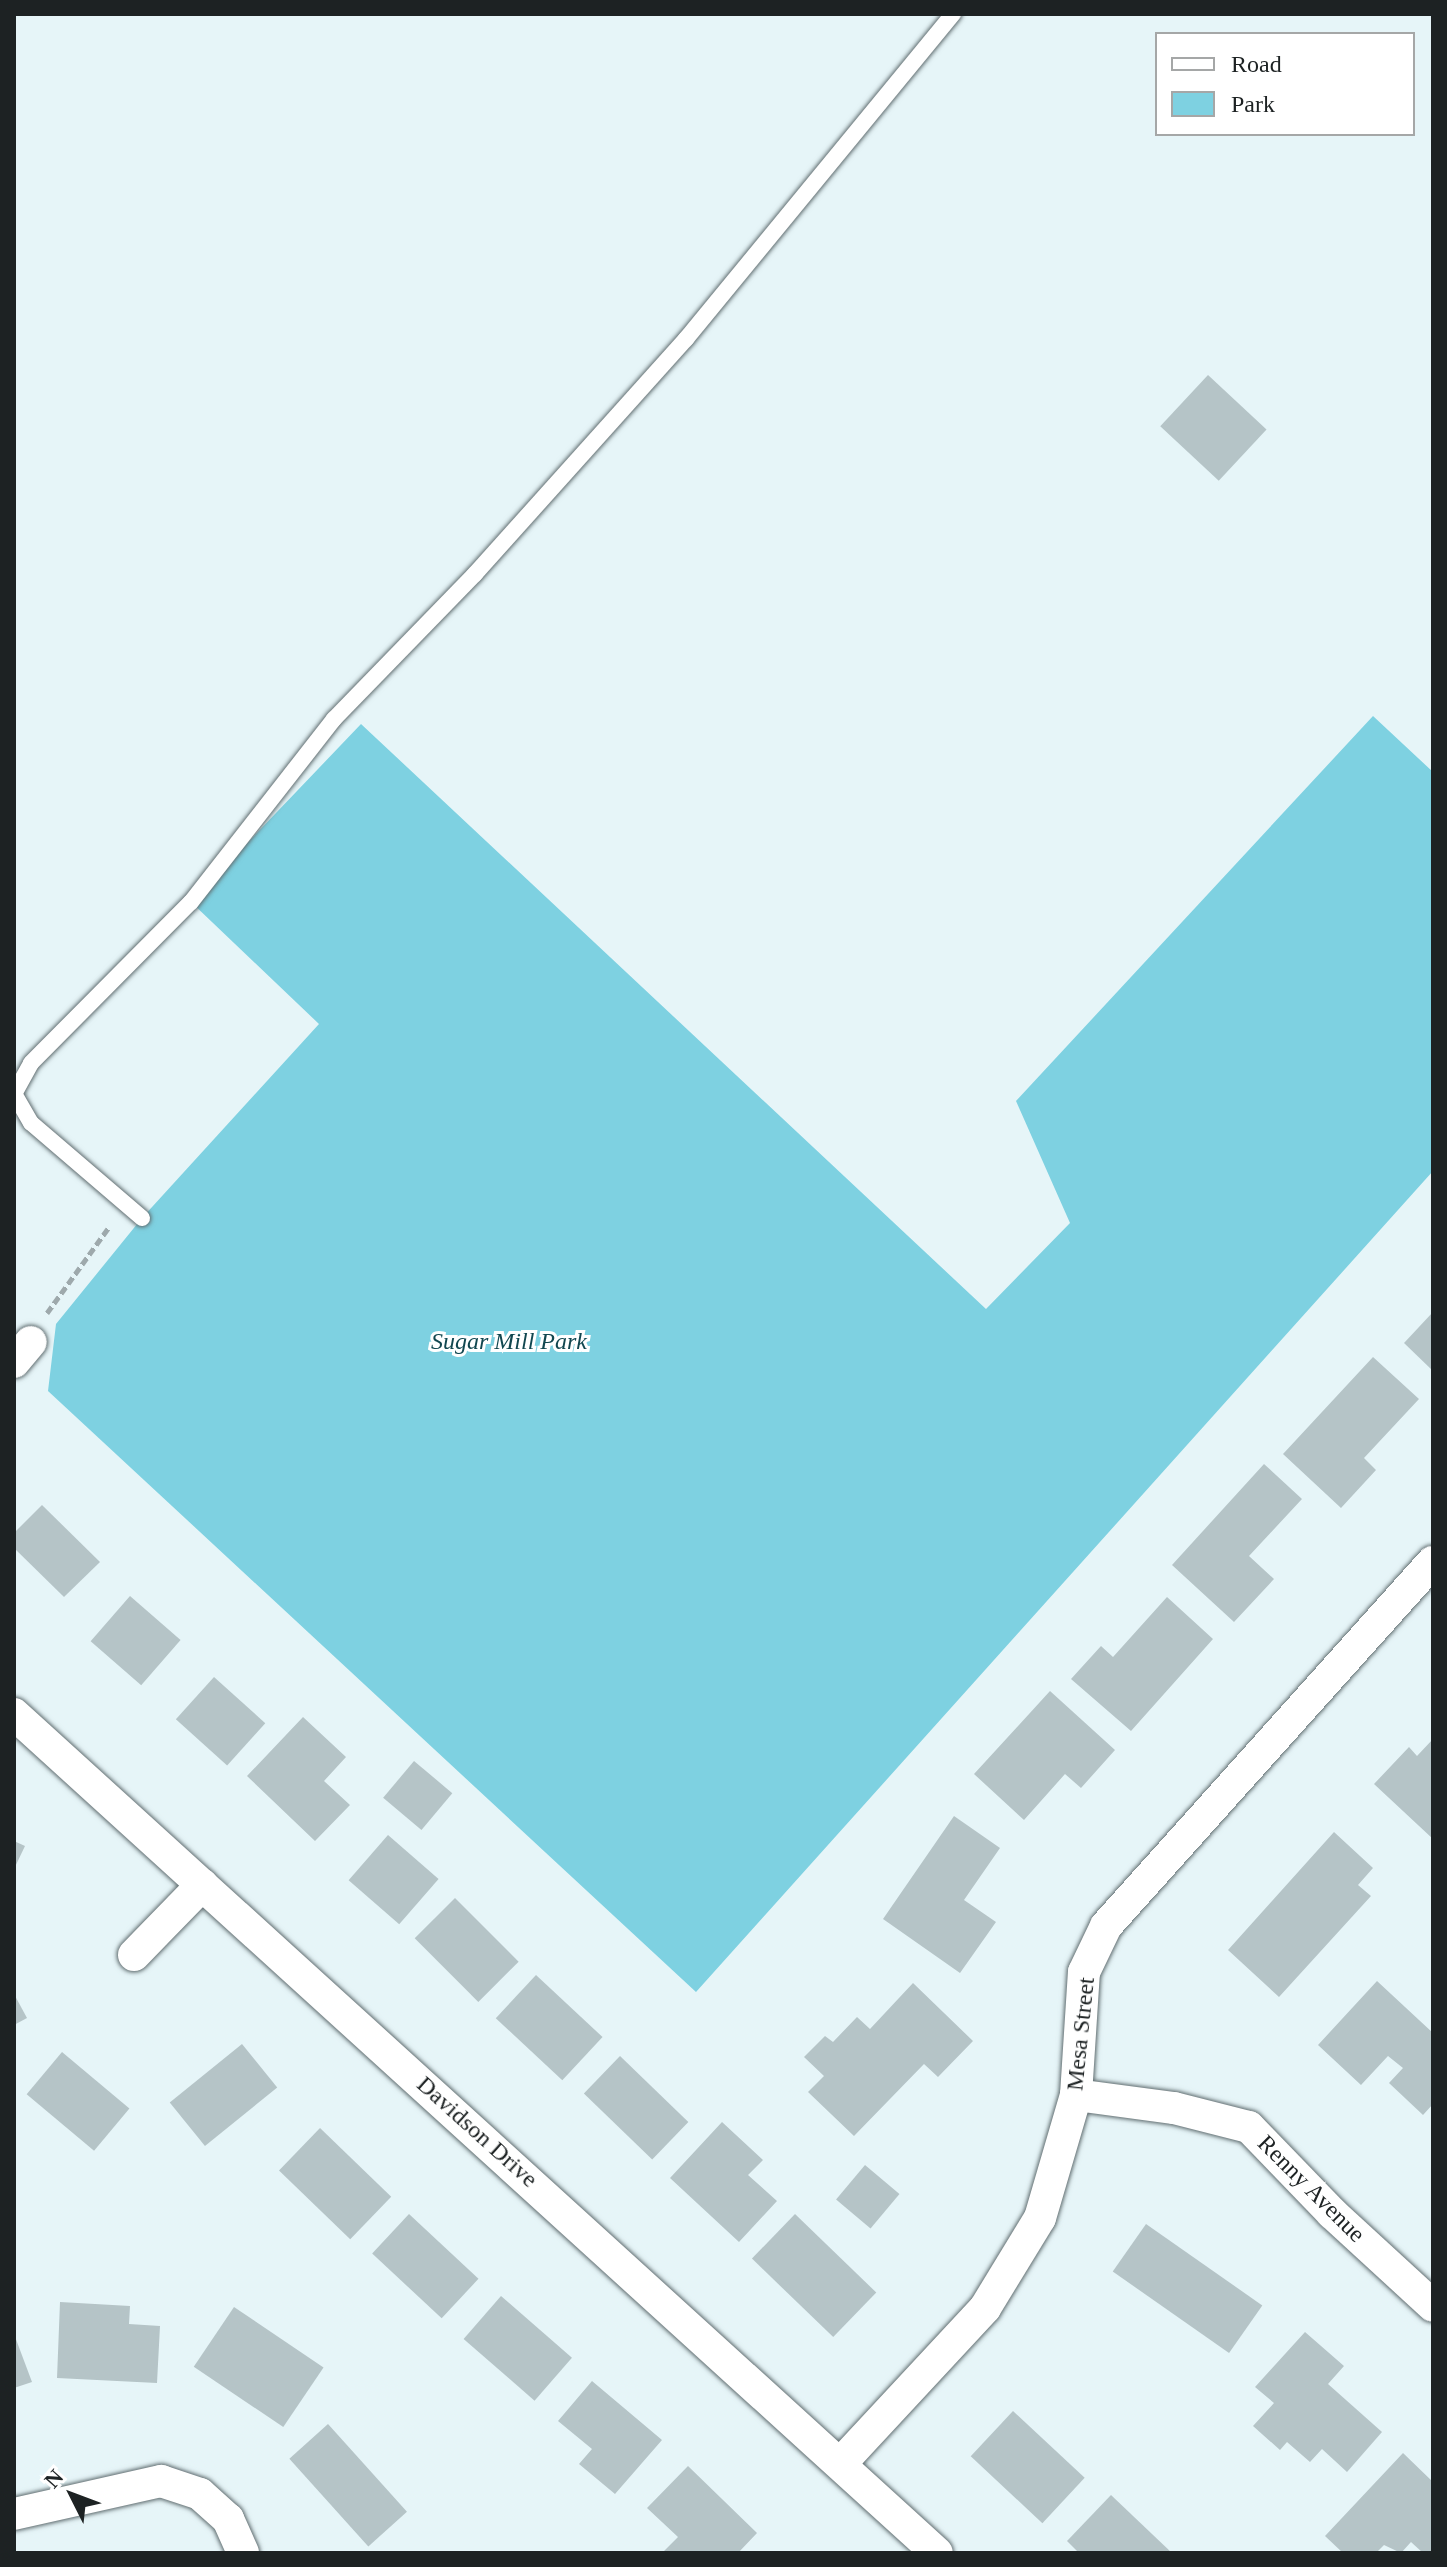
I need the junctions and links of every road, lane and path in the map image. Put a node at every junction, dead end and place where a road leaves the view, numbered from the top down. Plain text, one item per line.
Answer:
1 (953, 14) edge
2 (125, 1204) junction
3 (142, 1218) dead end
4 (22, 1352) edge
5 (1433, 1562) edge
6 (14, 1714) edge
7 (202, 1885) junction
8 (134, 1955) dead end
9 (1076, 2095) junction
10 (1433, 2306) edge
11 (842, 2462) junction
12 (14, 2514) edge
13 (243, 2553) edge
14 (937, 2553) edge

1 - 2 lane
2 - 3 lane
2 - 4 path
5 - 9 street, Mesa Street
6 - 7 street, Davidson Drive
7 - 8 street
7 - 11 street, Davidson Drive
9 - 10 street, Renny Avenue
9 - 11 street, Mesa Street
11 - 14 street, Davidson Drive
12 - 13 street

